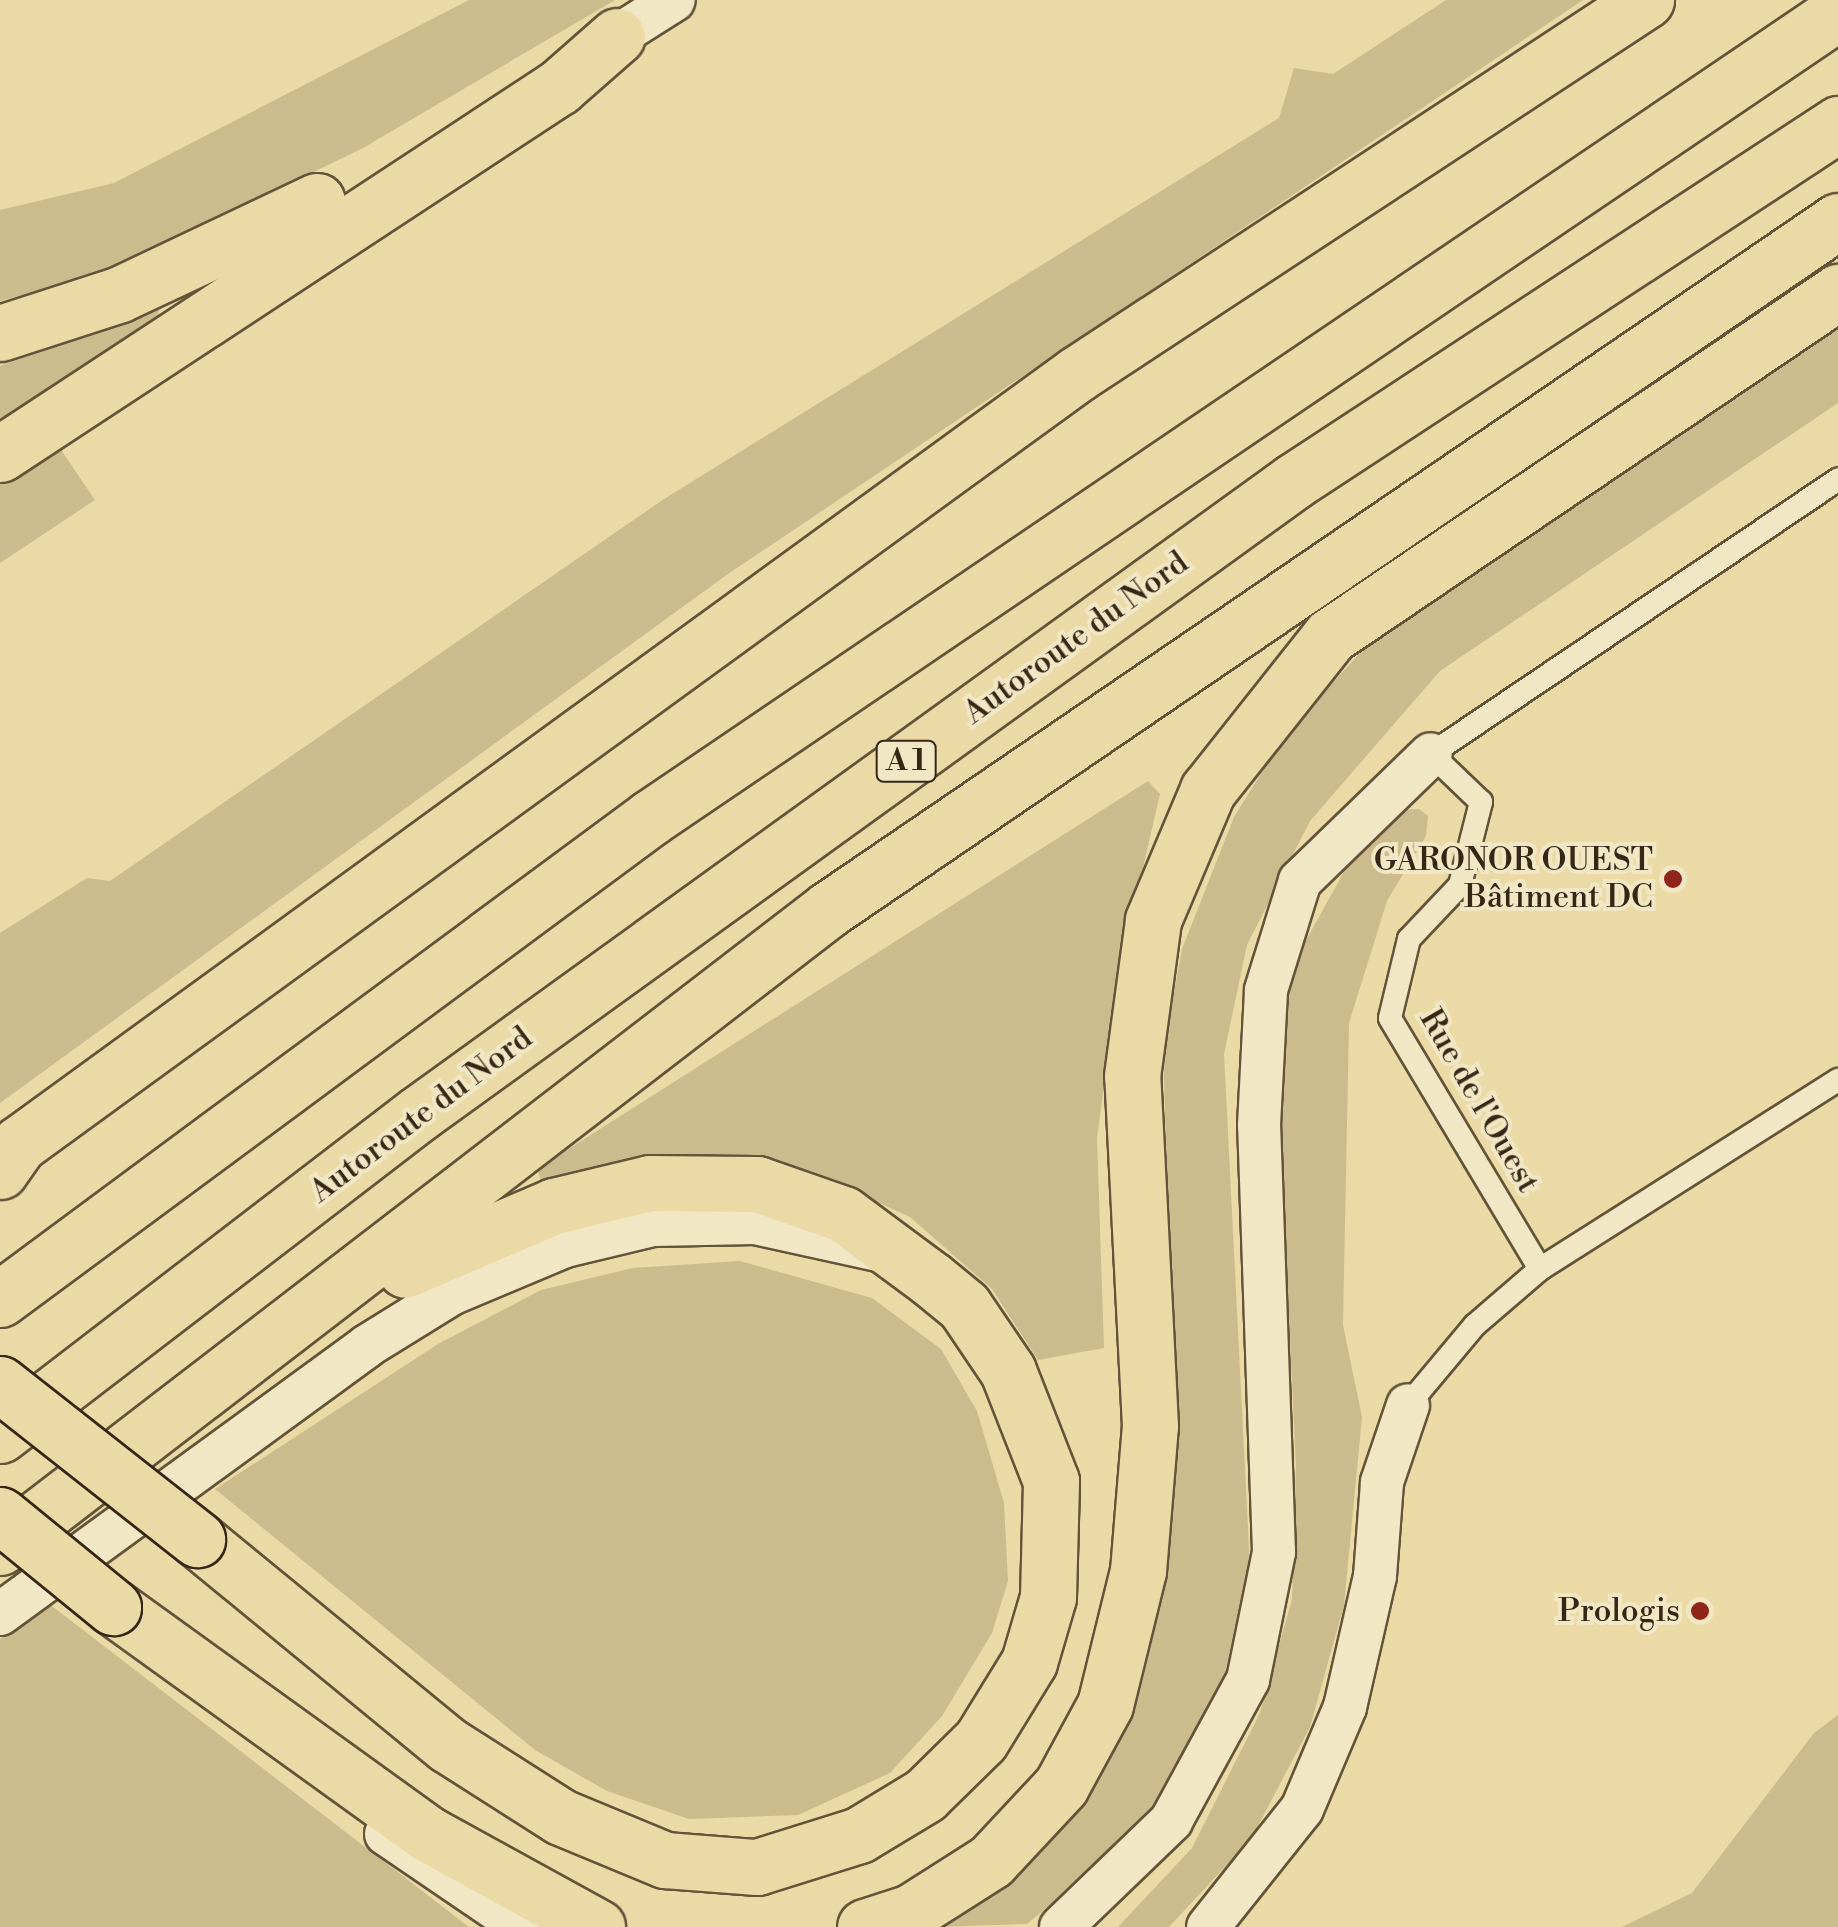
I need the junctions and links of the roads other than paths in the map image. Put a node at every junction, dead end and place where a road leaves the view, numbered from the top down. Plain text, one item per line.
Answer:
1 (674, 0) edge
2 (1646, 0) edge
3 (1684, 0) edge
4 (1838, 12) edge
5 (617, 36) junction
6 (1838, 124) edge
7 (1441, 134) junction
8 (1838, 221) edge
9 (1838, 292) edge
10 (0, 333) edge
11 (0, 454) edge
12 (1838, 478) edge
13 (1431, 754) junction
14 (1838, 1080) edge
15 (6, 1154) edge
16 (888, 1252) junction
17 (1540, 1268) junction
18 (0, 1299) edge
19 (288, 1332) junction
20 (0, 1384) edge
21 (1408, 1405) joint
22 (0, 1435) edge
23 (0, 1516) edge
24 (0, 1547) edge
25 (0, 1614) edge
26 (268, 1725) junction
27 (523, 1927) edge
28 (597, 1927) edge
29 (864, 1927) edge
30 (1061, 1927) edge
31 (1208, 1927) edge

1 - 5 street
2 - 7 highway
3 - 7 highway
4 - 18 highway
5 - 10 highway
5 - 11 highway
6 - 22 highway, Autoroute du Nord / A 1
7 - 15 highway
8 - 19 highway
9 - 29 highway
12 - 13 lane
13 - 17 lane, Rue de l'Ouest
13 - 30 street
14 - 17 lane
16 - 19 highway
16 - 20 highway, bridge
16 - 25 street
17 - 21 lane
19 - 24 highway
21 - 31 street
23 - 26 highway, bridge
26 - 27 street
26 - 28 highway

